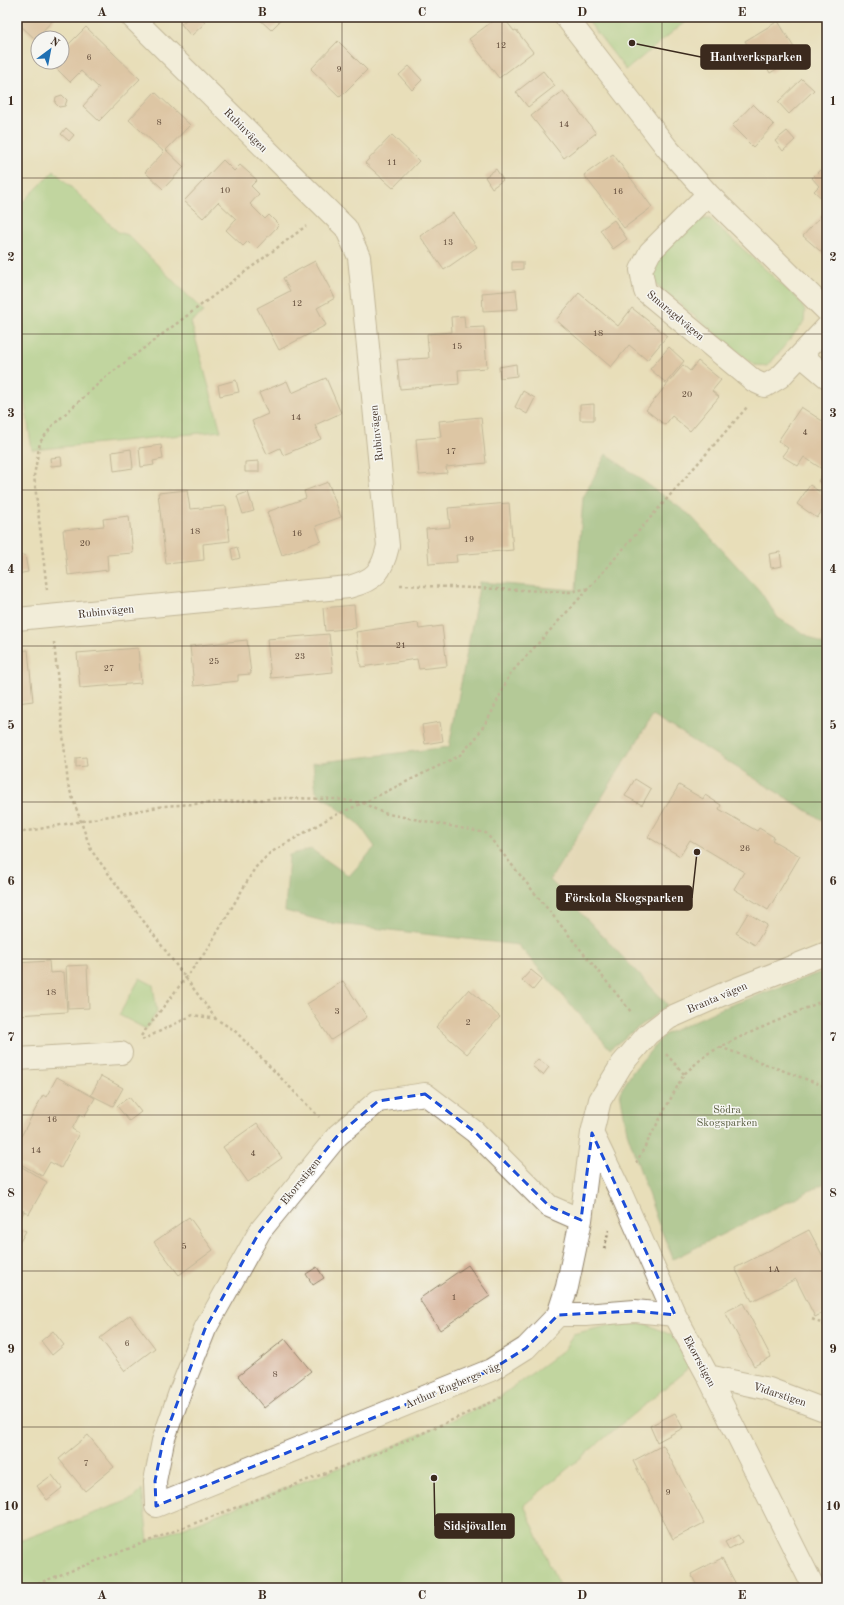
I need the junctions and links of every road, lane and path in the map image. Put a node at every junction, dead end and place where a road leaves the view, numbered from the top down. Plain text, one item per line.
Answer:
1 (132, 17) edge
2 (566, 17) edge
3 (708, 194) junction
4 (327, 210) junction
5 (827, 311) edge
6 (827, 327) edge
7 (801, 355) junction
8 (827, 378) edge
9 (766, 386) junction
10 (378, 571) junction
11 (589, 588) junction
12 (52, 617) junction
13 (17, 619) edge
14 (363, 803) junction
15 (80, 822) junction
16 (17, 833) edge
17 (827, 953) edge
18 (185, 979) junction
19 (827, 999) edge
20 (216, 1019) junction
21 (648, 1034) junction
22 (720, 1047) junction
23 (128, 1049) junction
24 (17, 1059) edge
25 (622, 1064) joint
26 (827, 1087) edge
27 (592, 1132) junction
28 (338, 1135) junction
29 (620, 1191) junction
30 (581, 1220) junction
31 (601, 1256) dead end
32 (558, 1315) junction
33 (675, 1315) junction
34 (812, 1319) dead end
35 (827, 1326) edge
36 (708, 1376) junction
37 (506, 1392) dead end
38 (827, 1411) edge
39 (156, 1506) joint
40 (26, 1588) edge
41 (814, 1588) edge

1 - 4 street, Rubinvägen
2 - 3 street
3 - 5 street
3 - 9 street, Smaragdvägen
4 - 10 street, Rubinvägen
4 - 12 path
6 - 7 street
7 - 8 street
7 - 9 street
9 - 11 path
10 - 11 path
10 - 12 street, Rubinvägen
11 - 14 path
12 - 13 street, Rubinvägen
12 - 15 path
14 - 15 path
14 - 18 path
14 - 21 path
15 - 16 path
15 - 18 path
17 - 21 street, Branta vägen
18 - 20 path
18 - 23 path
19 - 22 path
20 - 23 path
20 - 28 path
21 - 25 street, Branta vägen
22 - 26 path
22 - 29 path
23 - 24 street
25 - 27 street, Arthur Engbergs väg
27 - 29 street, Ekorrstigen
27 - 30 street, Arthur Engbergs väg
28 - 30 street, Ekorrstigen
28 - 39 street, Ekorrstigen
29 - 31 path
29 - 33 street, Ekorrstigen
30 - 32 street, Arthur Engbergs väg
32 - 33 street
32 - 39 street, Arthur Engbergs väg
33 - 36 street, Ekorrstigen
34 - 35 path
36 - 38 street, Vidarstigen
36 - 41 street, Ekorrstigen
37 - 40 path

